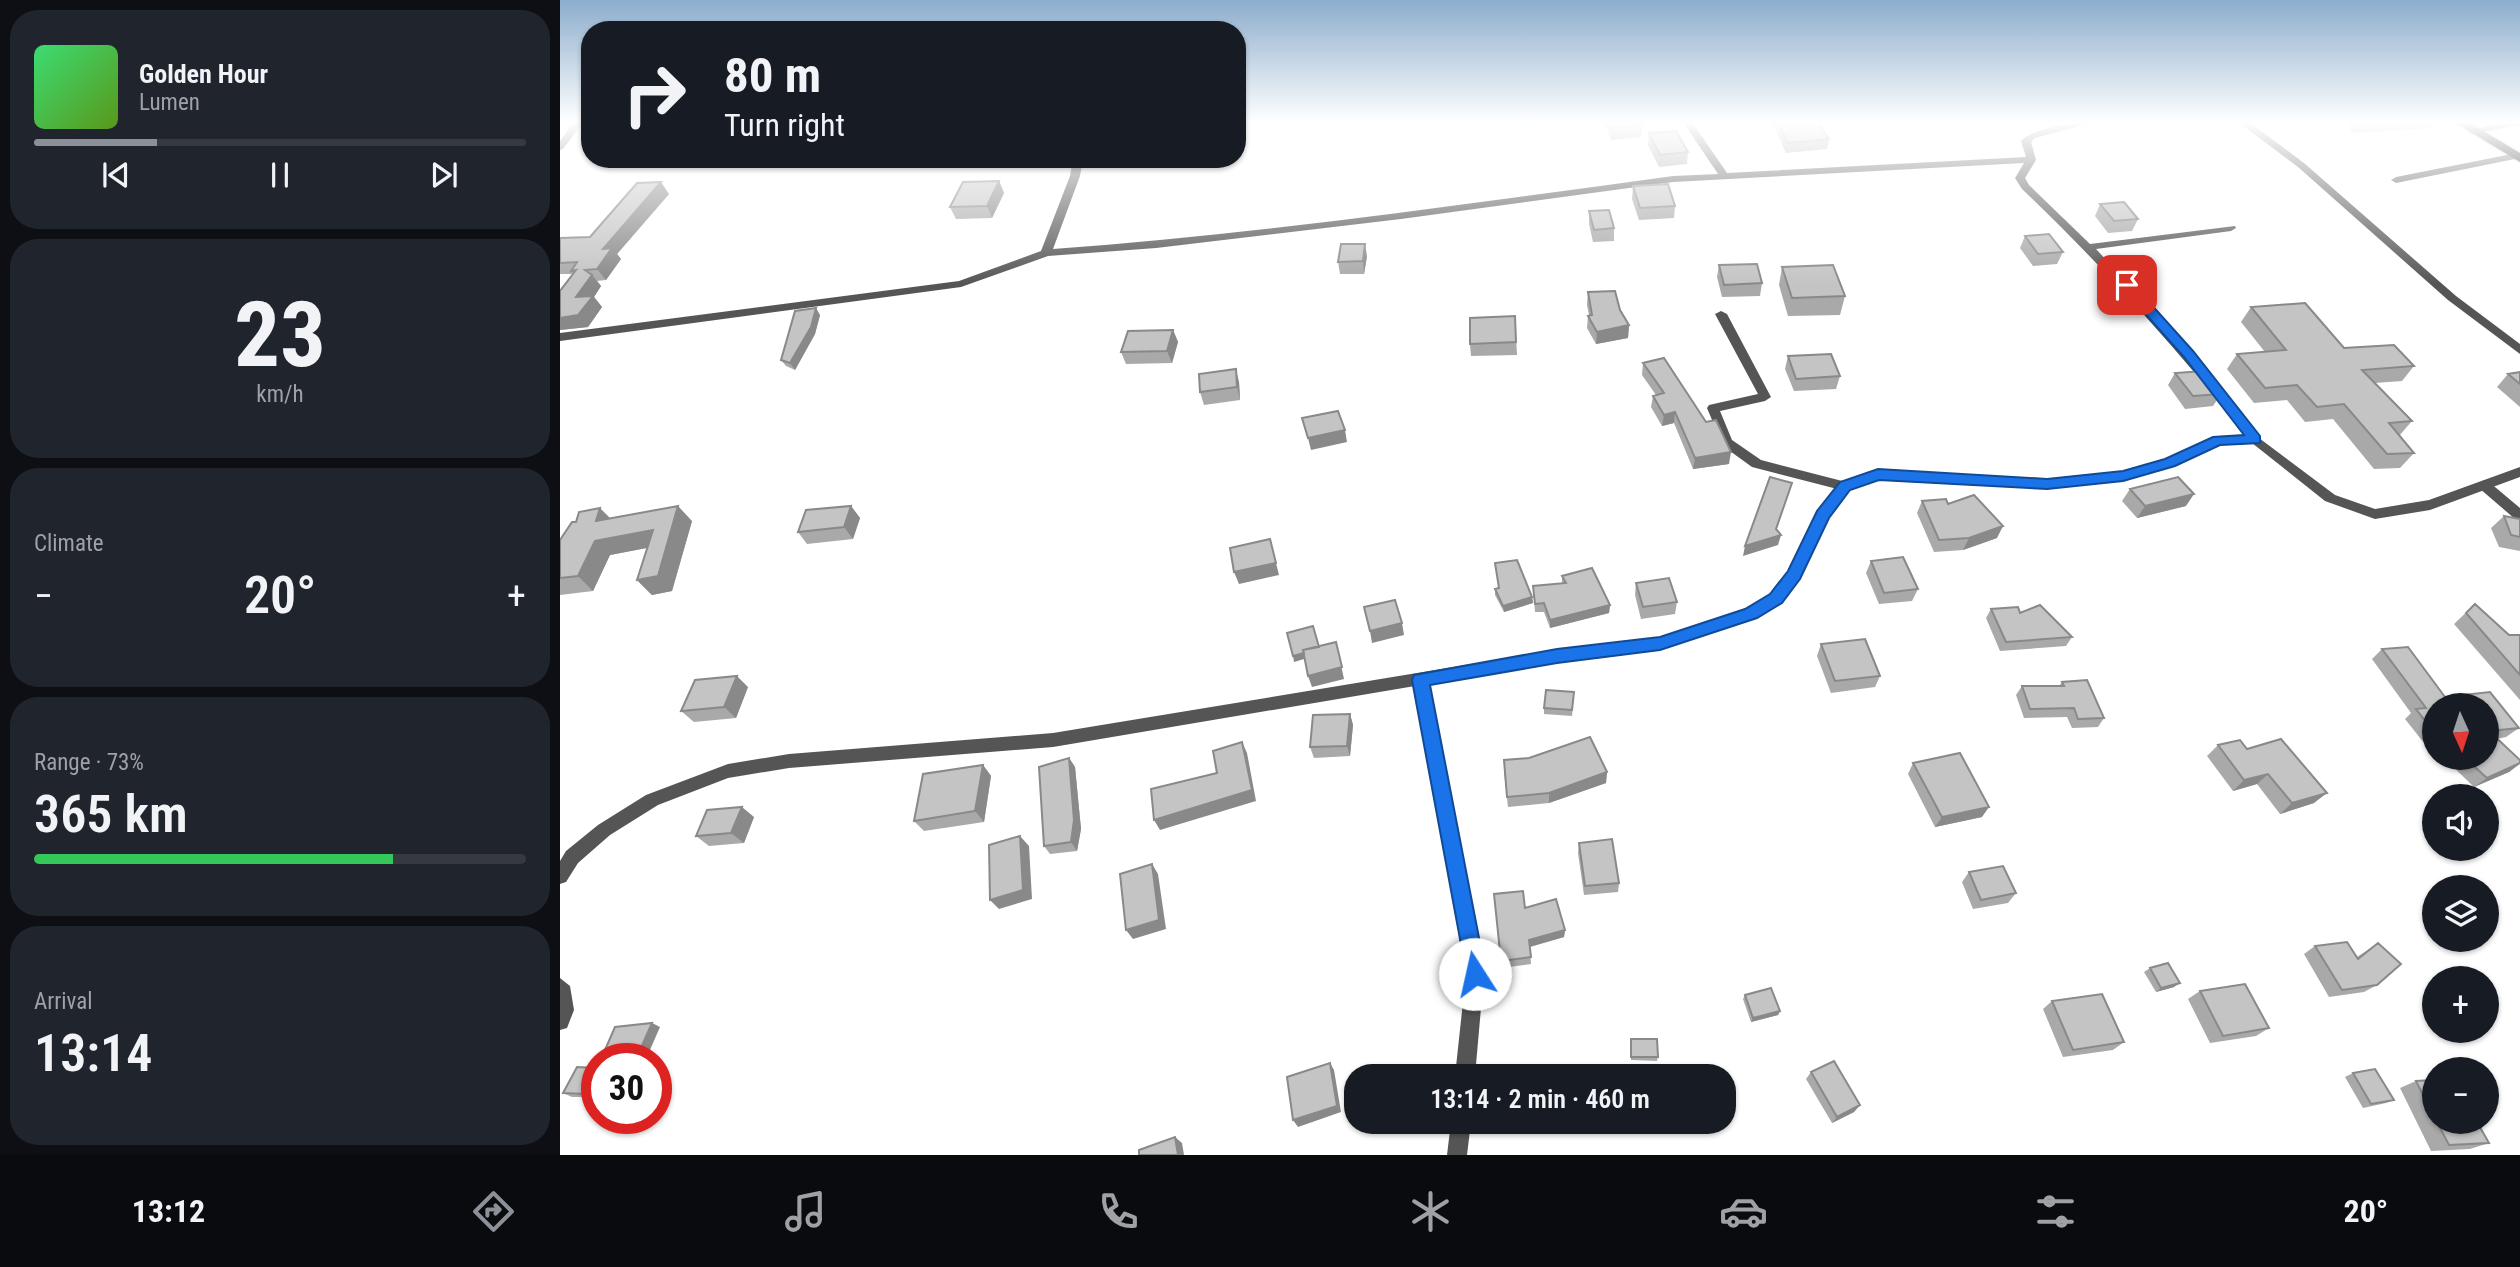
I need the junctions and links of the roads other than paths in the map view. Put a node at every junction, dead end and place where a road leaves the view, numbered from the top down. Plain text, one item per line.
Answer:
1 (1075, 176) edge
2 (1724, 176) edge
3 (2021, 176) edge
4 (2313, 176) edge
5 (2418, 176) edge
6 (2396, 180) dead end
7 (2231, 228) dead end
8 (2090, 247) junction
9 (1046, 253) junction
10 (1721, 314) dead end
11 (560, 337) edge
12 (2520, 350) edge
13 (2255, 439) junction
14 (2520, 471) edge
15 (2484, 485) junction
16 (1845, 486) junction
17 (2520, 516) edge
18 (1420, 680) junction
19 (560, 876) edge
20 (560, 988) edge
21 (560, 1021) edge
22 (1466, 1064) edge
23 (1460, 1134) edge
24 (1458, 1155) edge

1 - 9 street
2 - 9 street
3 - 8 street
4 - 12 street
5 - 6 street
7 - 8 street
8 - 13 street
9 - 11 street
10 - 16 street
13 - 15 street
13 - 16 street
14 - 15 street
15 - 17 street
16 - 18 street
18 - 19 street
18 - 22 street
20 - 21 street
23 - 24 street

